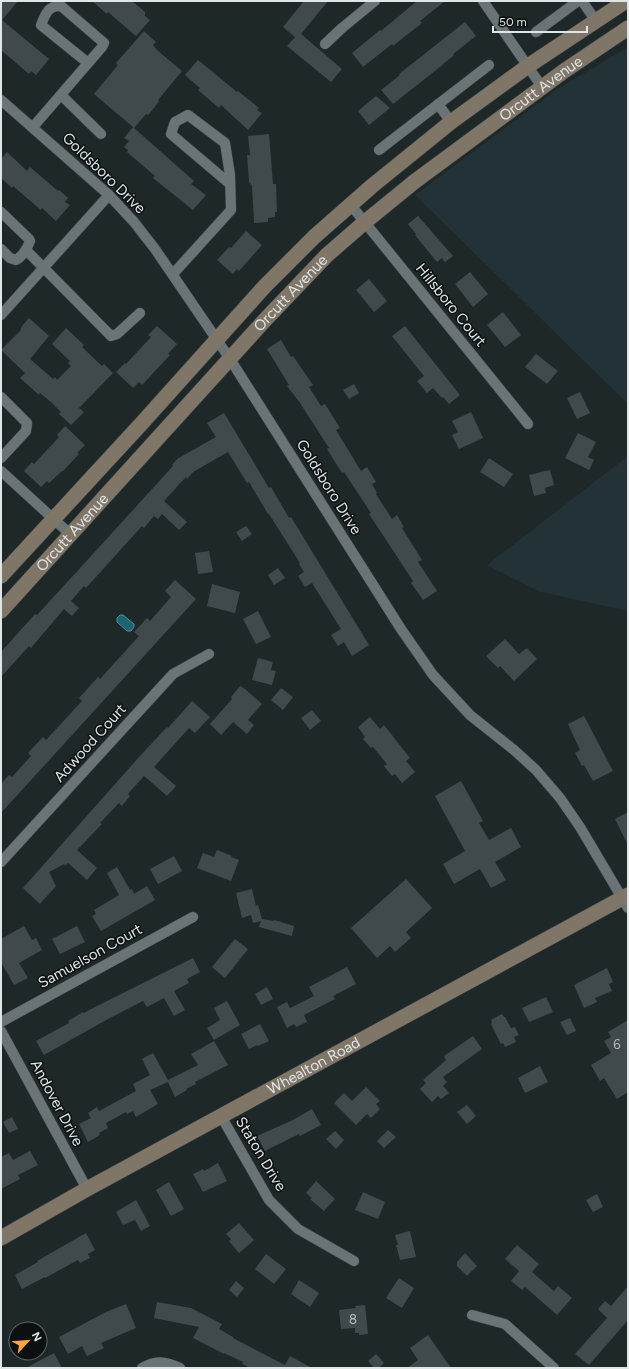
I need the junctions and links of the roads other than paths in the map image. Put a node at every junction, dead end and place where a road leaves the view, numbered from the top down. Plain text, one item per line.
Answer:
1 (375, 1) edge
2 (483, 1) edge
3 (578, 1) edge
4 (582, 1) edge
5 (626, 1) edge
6 (596, 21) junction
7 (628, 28) edge
8 (536, 32) dead end
9 (325, 44) dead end
10 (88, 63) junction
11 (489, 65) dead end
12 (528, 66) junction
13 (542, 88) junction
14 (61, 95) junction
15 (1, 100) edge
16 (438, 104) junction
17 (451, 122) junction
18 (33, 128) junction
19 (101, 134) dead end
20 (379, 150) dead end
21 (230, 184) junction
22 (109, 195) junction
23 (350, 204) junction
24 (1, 212) edge
25 (365, 222) junction
26 (1, 249) edge
27 (26, 250) junction
28 (43, 268) junction
29 (173, 274) junction
30 (140, 313) dead end
31 (1, 315) edge
32 (216, 339) junction
33 (230, 359) junction
34 (1, 397) edge
35 (528, 424) dead end
36 (1, 458) edge
37 (1, 471) edge
38 (53, 519) junction
39 (70, 534) junction
40 (1, 576) edge
41 (1, 611) edge
42 (209, 654) dead end
43 (1, 862) edge
44 (626, 900) edge
45 (193, 917) dead end
46 (1, 1022) edge
47 (1, 1031) edge
48 (221, 1116) junction
49 (87, 1189) junction
50 (1, 1238) edge
51 (354, 1260) dead end
52 (472, 1315) dead end
53 (142, 1368) edge
54 (180, 1368) edge
55 (554, 1368) edge

1 - 9 street
2 - 12 street
3 - 8 street
4 - 6 street
5 - 6 main road, Orcutt Avenue
6 - 12 main road, Orcutt Avenue
7 - 13 main road, Orcutt Avenue
10 - 10 street
10 - 14 street
11 - 16 street
12 - 13 street
12 - 17 main road, Orcutt Avenue
13 - 25 main road, Orcutt Avenue
14 - 18 street
14 - 19 street
15 - 18 street, Goldsboro Drive
16 - 17 street
16 - 20 street
17 - 23 main road, Orcutt Avenue
18 - 22 street, Goldsboro Drive
21 - 21 street
21 - 29 street
22 - 28 street
22 - 29 street, Goldsboro Drive
23 - 25 street, Hillsboro Court
23 - 32 main road, Orcutt Avenue
24 - 27 street
25 - 33 main road, Orcutt Avenue
25 - 35 street, Hillsboro Court
26 - 27 street
27 - 28 street
28 - 30 street
28 - 31 street
29 - 32 street, Goldsboro Drive
32 - 33 street, Goldsboro Drive
32 - 38 main road, Orcutt Avenue
33 - 39 main road, Orcutt Avenue
33 - 44 street, Goldsboro Drive
34 - 36 street
37 - 38 street
38 - 39 street
38 - 40 main road, Orcutt Avenue
39 - 41 main road, Orcutt Avenue
42 - 43 street, Adwood Court
44 - 48 main road, Whealton Road
45 - 46 street, Samuelson Court
47 - 49 street, Andover Drive
48 - 49 main road, Whealton Road
48 - 51 street, Staton Drive
49 - 50 main road, Whealton Road
52 - 55 street
53 - 54 street

